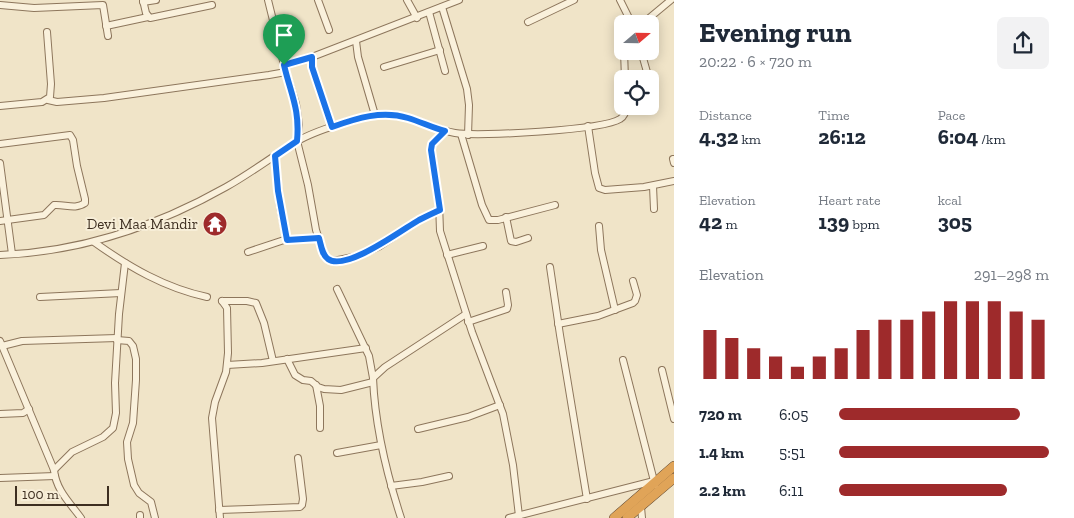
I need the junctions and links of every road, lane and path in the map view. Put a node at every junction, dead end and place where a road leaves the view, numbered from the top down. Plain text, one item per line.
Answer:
1 (156, 0) edge
2 (268, 0) edge
3 (318, 0) edge
4 (408, 0) edge
5 (459, 0) edge
6 (574, 0) edge
7 (620, 0) edge
8 (671, 0) edge
9 (143, 1) edge
10 (450, 2) edge
11 (0, 5) edge
12 (212, 5) dead end
13 (442, 7) junction
14 (429, 12) junction
15 (628, 15) edge
16 (653, 15) edge
17 (148, 17) junction
18 (416, 18) junction
19 (528, 22) dead end
20 (106, 26) junction
21 (329, 30) dead end
22 (47, 32) dead end
23 (108, 36) dead end
24 (356, 41) junction
25 (440, 50) junction
26 (312, 57) junction
27 (384, 67) dead end
28 (285, 68) junction
29 (445, 70) dead end
30 (48, 100) junction
31 (0, 106) edge
32 (376, 115) junction
33 (625, 115) edge
34 (588, 126) junction
35 (332, 127) junction
36 (445, 131) junction
37 (464, 134) junction
38 (297, 141) junction
39 (0, 144) edge
40 (275, 156) junction
41 (0, 163) edge
42 (674, 181) edge
43 (1, 182) edge
44 (653, 186) junction
45 (555, 205) dead end
46 (654, 209) dead end
47 (440, 210) junction
48 (506, 218) junction
49 (4, 221) edge
50 (599, 226) dead end
51 (319, 238) junction
52 (528, 238) dead end
53 (287, 240) junction
54 (94, 242) junction
55 (483, 246) dead end
56 (248, 252) dead end
57 (12, 254) junction
58 (0, 255) edge
59 (446, 255) junction
60 (125, 262) junction
61 (550, 267) dead end
62 (633, 281) dead end
63 (337, 289) dead end
64 (506, 292) dead end
65 (121, 293) junction
66 (40, 297) dead end
67 (207, 297) dead end
68 (616, 310) junction
69 (466, 314) junction
70 (468, 322) junction
71 (558, 324) junction
72 (117, 339) junction
73 (1, 344) edge
74 (366, 348) junction
75 (287, 359) junction
76 (623, 360) dead end
77 (273, 361) junction
78 (227, 365) junction
79 (662, 370) dead end
80 (373, 380) junction
81 (316, 385) junction
82 (500, 405) junction
83 (29, 409) junction
84 (0, 414) edge
85 (674, 419) edge
86 (320, 428) dead end
87 (418, 430) dead end
88 (381, 445) junction
89 (337, 453) dead end
90 (298, 458) dead end
91 (674, 466) edge
92 (54, 473) junction
93 (449, 476) dead end
94 (0, 478) edge
95 (674, 478) edge
96 (654, 482) junction
97 (391, 486) junction
98 (657, 492) junction
99 (587, 499) junction
100 (640, 507) junction
101 (219, 510) junction
102 (519, 516) junction
103 (81, 518) edge
104 (155, 518) edge
105 (220, 518) edge
106 (401, 518) edge
107 (509, 518) edge
108 (614, 518) edge
109 (627, 518) edge
110 (642, 518) edge

1 - 9 street
2 - 28 street
3 - 21 street
4 - 18 street
5 - 10 street
6 - 19 street
7 - 15 street
8 - 16 street
9 - 17 street
10 - 13 street
11 - 20 street
12 - 17 street
13 - 14 street
13 - 37 street
14 - 18 street
14 - 25 street
17 - 20 street
18 - 24 street
20 - 23 street
22 - 30 street
24 - 26 street
24 - 32 street
25 - 27 street
25 - 29 street
26 - 28 street
26 - 35 street
28 - 30 street
28 - 38 street
30 - 31 street
32 - 35 street
32 - 36 street
33 - 34 street
34 - 37 street
34 - 44 street
35 - 38 street
36 - 37 street
36 - 47 street
37 - 48 street
38 - 40 street
38 - 51 street
39 - 49 street
40 - 53 street
40 - 54 street
41 - 43 street
42 - 44 street
43 - 49 street
44 - 46 street
45 - 48 street
47 - 51 street
47 - 59 street
48 - 52 street
49 - 57 street
50 - 68 street
51 - 53 street
53 - 56 street
54 - 57 street
54 - 60 street
55 - 59 street
57 - 58 street
59 - 69 street
60 - 65 street
60 - 67 street
61 - 71 street
62 - 68 street
63 - 74 street
64 - 70 street
65 - 66 street
65 - 72 street
68 - 71 street
69 - 70 street
69 - 80 street
70 - 82 street
71 - 99 street
72 - 73 street
72 - 92 street
72 - 104 street
73 - 83 street
74 - 75 street
74 - 80 street
75 - 77 street
75 - 81 street
76 - 96 street
77 - 78 street
77 - 78 street
78 - 101 street
79 - 85 street
80 - 81 street
80 - 88 street
81 - 86 street
82 - 87 street
82 - 102 street
83 - 84 street
83 - 92 street
88 - 89 street
88 - 97 street
90 - 101 street
91 - 96 highway
92 - 94 street
92 - 103 street
93 - 97 street
95 - 98 highway
96 - 98 street
96 - 99 street
96 - 108 highway
97 - 106 street
98 - 100 highway
99 - 102 street
100 - 109 highway
100 - 110 street
101 - 105 street
102 - 107 street

